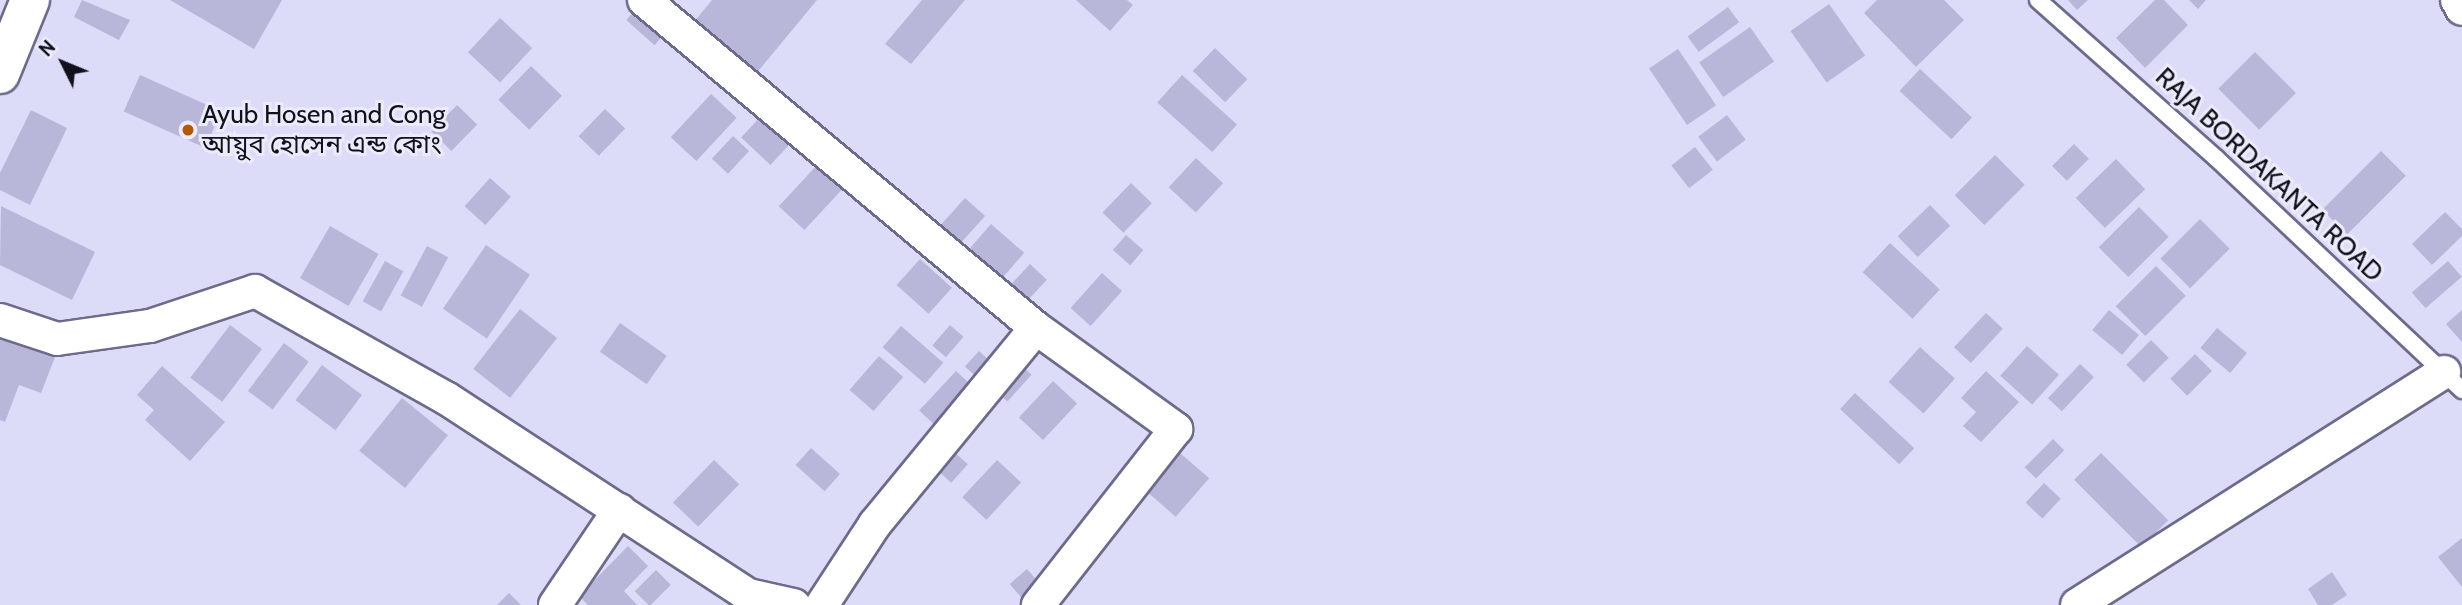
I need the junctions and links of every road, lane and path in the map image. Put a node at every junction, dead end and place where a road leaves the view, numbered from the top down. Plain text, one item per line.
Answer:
1 (30, 0) edge
2 (644, 0) edge
3 (2038, 0) edge
4 (2457, 0) edge
5 (2462, 9) edge
6 (0, 74) edge
7 (0, 320) edge
8 (1036, 328) junction
9 (2453, 381) edge
10 (619, 510) junction
11 (733, 584) junction
12 (555, 605) edge
13 (794, 605) edge
14 (801, 605) edge
15 (822, 605) edge
16 (1038, 605) edge
17 (2077, 605) edge

1 - 6 highway
2 - 8 street
3 - 9 lane, RAJA BORDAKANTA ROAD
4 - 5 street
7 - 10 street
8 - 15 street
8 - 16 street
9 - 17 street
10 - 11 street
10 - 12 street
11 - 13 street
11 - 14 street

